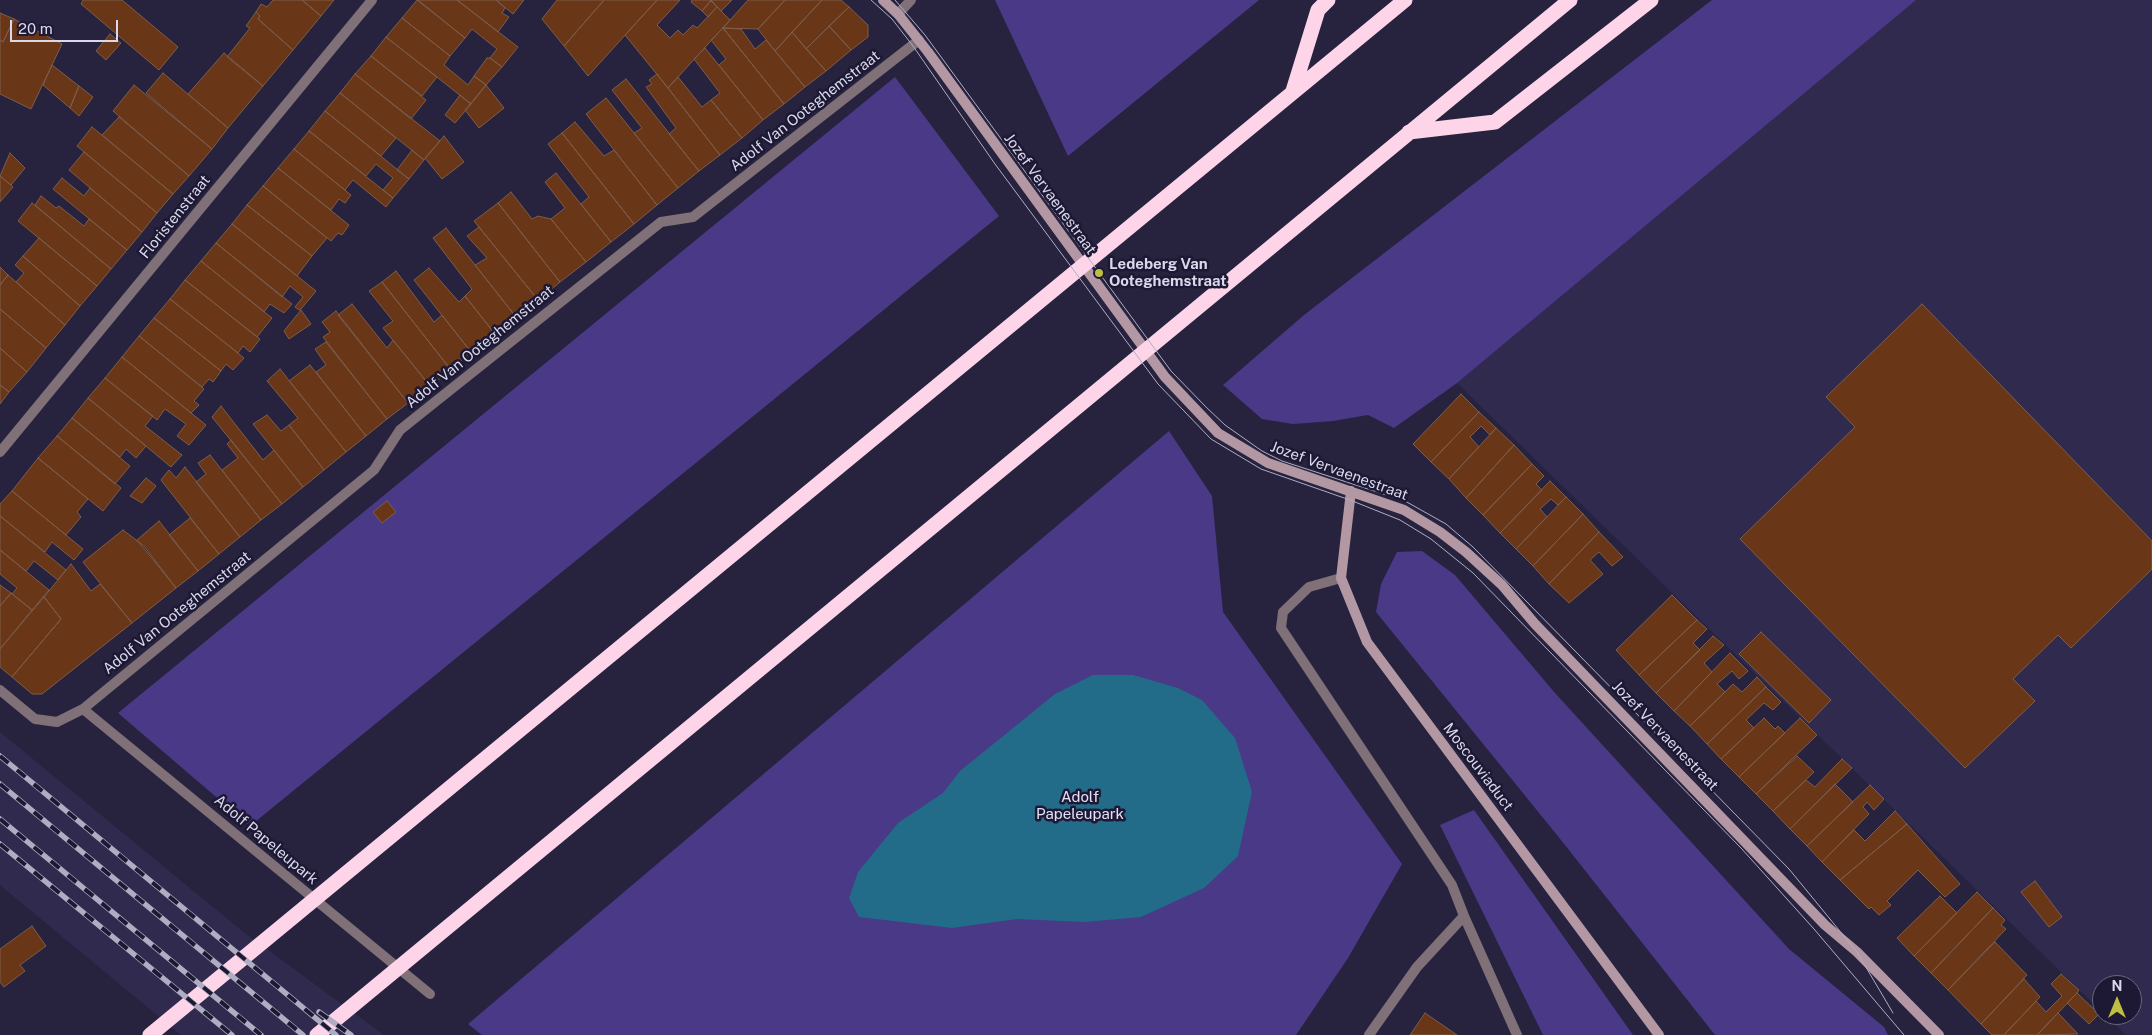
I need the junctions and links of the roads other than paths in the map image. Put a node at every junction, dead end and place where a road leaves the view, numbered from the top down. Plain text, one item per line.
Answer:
1 (372, 0) edge
2 (883, 0) edge
3 (911, 0) edge
4 (1328, 0) edge
5 (1405, 0) edge
6 (1570, 0) edge
7 (1651, 0) edge
8 (898, 14) junction
9 (919, 40) junction
10 (1293, 91) junction
11 (1409, 132) junction
12 (0, 452) edge
13 (1351, 491) junction
14 (1341, 578) junction
15 (0, 690) edge
16 (83, 709) junction
17 (1464, 916) junction
18 (430, 994) dead end
19 (150, 1035) edge
20 (317, 1035) edge
21 (1369, 1035) edge
22 (1517, 1035) edge
23 (1659, 1035) edge
24 (1939, 1035) edge

1 - 12 street, Floristenstraat
2 - 8 street, Jozef Vervaenestraat
3 - 8 street
4 - 10 highway
5 - 10 highway
6 - 11 highway
7 - 11 highway
8 - 9 street, Jozef Vervaenestraat
9 - 13 street, Jozef Vervaenestraat
9 - 16 street, Adolf Van Ooteghemstraat
10 - 19 highway
11 - 20 highway
13 - 14 street, Moscouviaduct
13 - 24 street, Jozef Vervaenestraat
14 - 17 street
14 - 23 street, Moscouviaduct
15 - 16 street, Adolf Van Ooteghemstraat
16 - 18 street, Adolf Papeleupark
17 - 21 street
17 - 22 street

